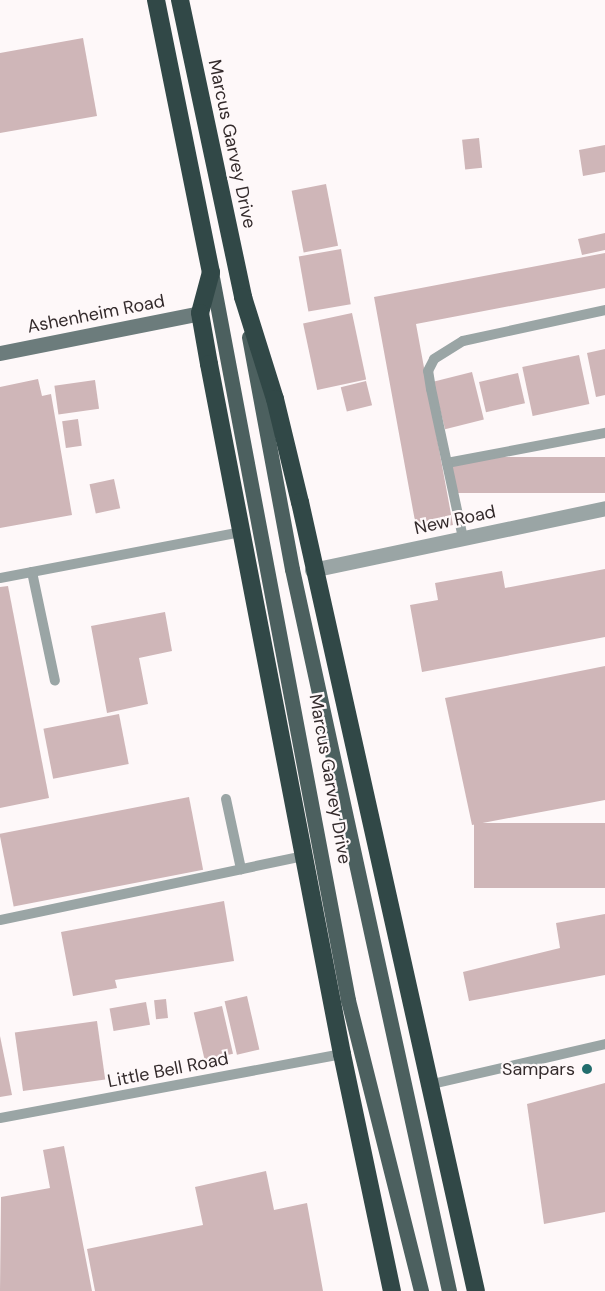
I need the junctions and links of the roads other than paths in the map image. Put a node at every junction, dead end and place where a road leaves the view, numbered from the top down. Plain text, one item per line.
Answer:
1 (156, 0) edge
2 (180, 0) edge
3 (211, 272) junction
4 (243, 297) junction
5 (605, 310) edge
6 (200, 313) junction
7 (0, 353) edge
8 (605, 433) edge
9 (447, 463) junction
10 (605, 508) edge
11 (241, 532) junction
12 (463, 538) junction
13 (312, 570) junction
14 (32, 572) junction
15 (0, 578) edge
16 (55, 681) dead end
17 (226, 799) dead end
18 (304, 856) junction
19 (241, 869) junction
20 (0, 920) edge
21 (605, 1044) edge
22 (342, 1054) junction
23 (428, 1085) junction
24 (0, 1118) edge
25 (392, 1291) edge
26 (421, 1291) edge
27 (449, 1291) edge
28 (476, 1291) edge

1 - 3 highway, Marcus Garvey Drive
2 - 4 highway, Marcus Garvey Drive
3 - 6 highway, Marcus Garvey Drive
3 - 26 main road, Marcus Garvey Drive
4 - 13 highway, Marcus Garvey Drive
4 - 27 main road, Marcus Garvey Drive
5 - 9 lane
6 - 7 street, Ashenheim Road
6 - 11 highway, Marcus Garvey Drive
8 - 9 lane
9 - 12 lane
10 - 12 street, New Road
11 - 14 lane
11 - 18 highway, Marcus Garvey Drive
12 - 13 street, New Road
13 - 23 highway, Marcus Garvey Drive
14 - 15 lane
14 - 16 lane
17 - 19 lane
18 - 19 lane
18 - 22 highway, Marcus Garvey Drive
19 - 20 lane
21 - 23 lane
22 - 24 lane, Little Bell Road
22 - 25 highway, Marcus Garvey Drive
23 - 28 highway, Marcus Garvey Drive

